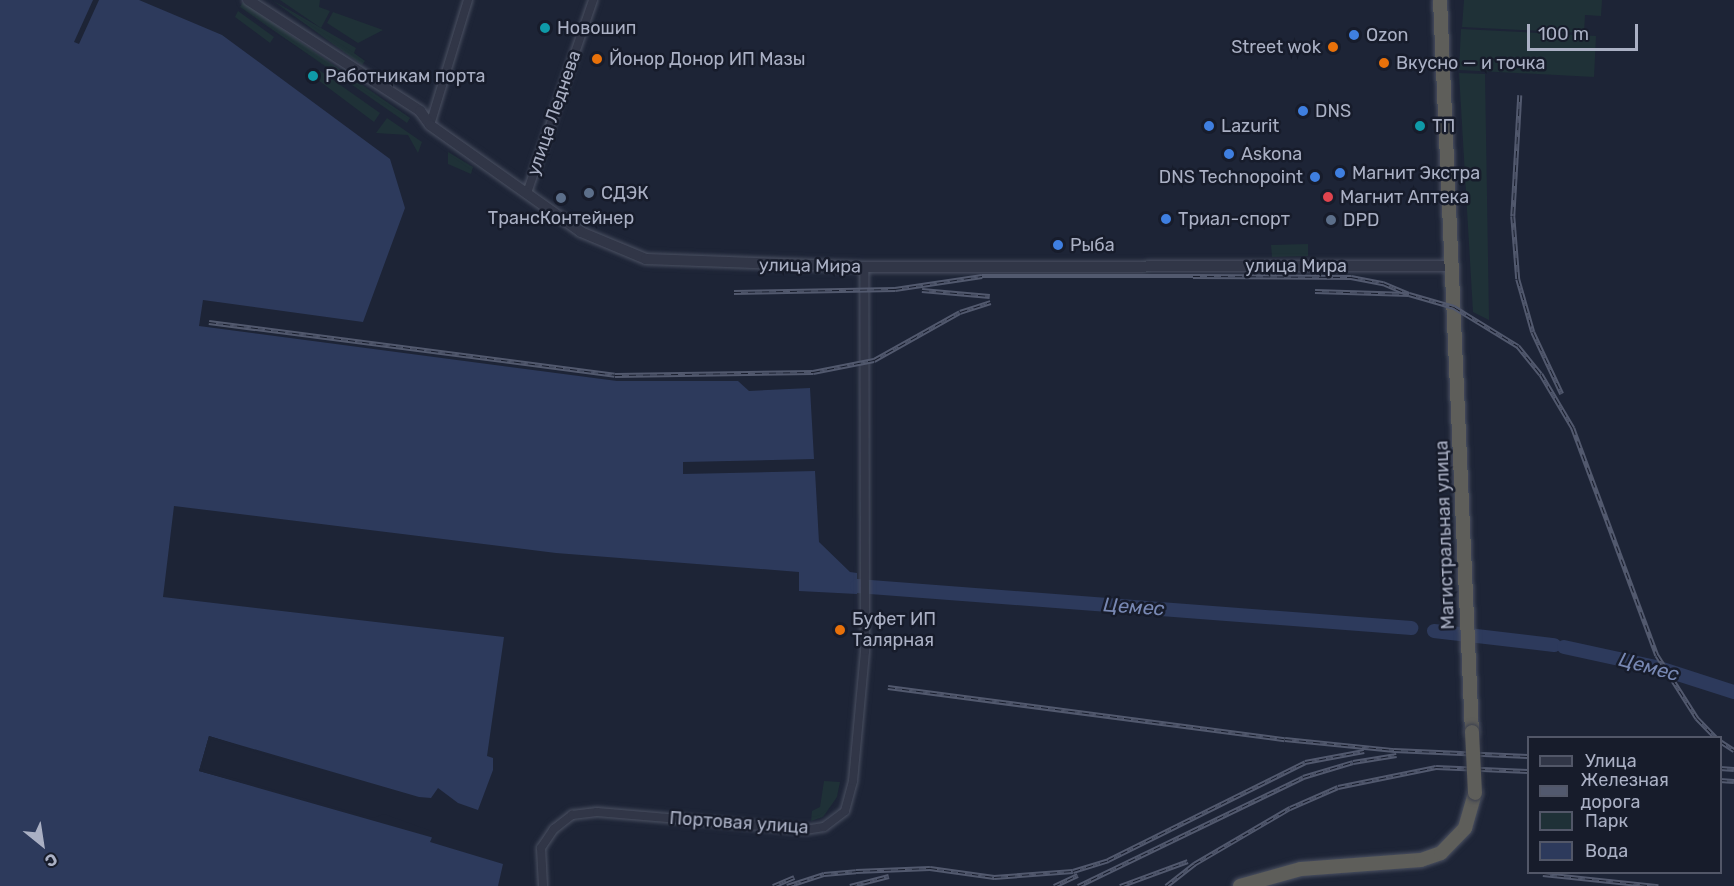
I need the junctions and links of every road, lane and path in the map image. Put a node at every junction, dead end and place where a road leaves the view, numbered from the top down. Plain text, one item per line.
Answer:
1 (248, 0) edge
2 (468, 0) edge
3 (593, 0) edge
4 (1440, 0) edge
5 (430, 125) junction
6 (527, 193) junction
7 (1452, 266) junction
8 (864, 267) junction
9 (543, 886) edge
10 (1240, 886) edge

1 - 5 street, улица Мира
2 - 5 street
3 - 6 street, улица Леднева
4 - 7 highway, Магистральная улица
5 - 6 street, улица Мира
6 - 8 street, улица Мира
7 - 8 street, улица Мира
7 - 10 highway, Магистральная улица, bridge
8 - 9 street, Портовая улица

